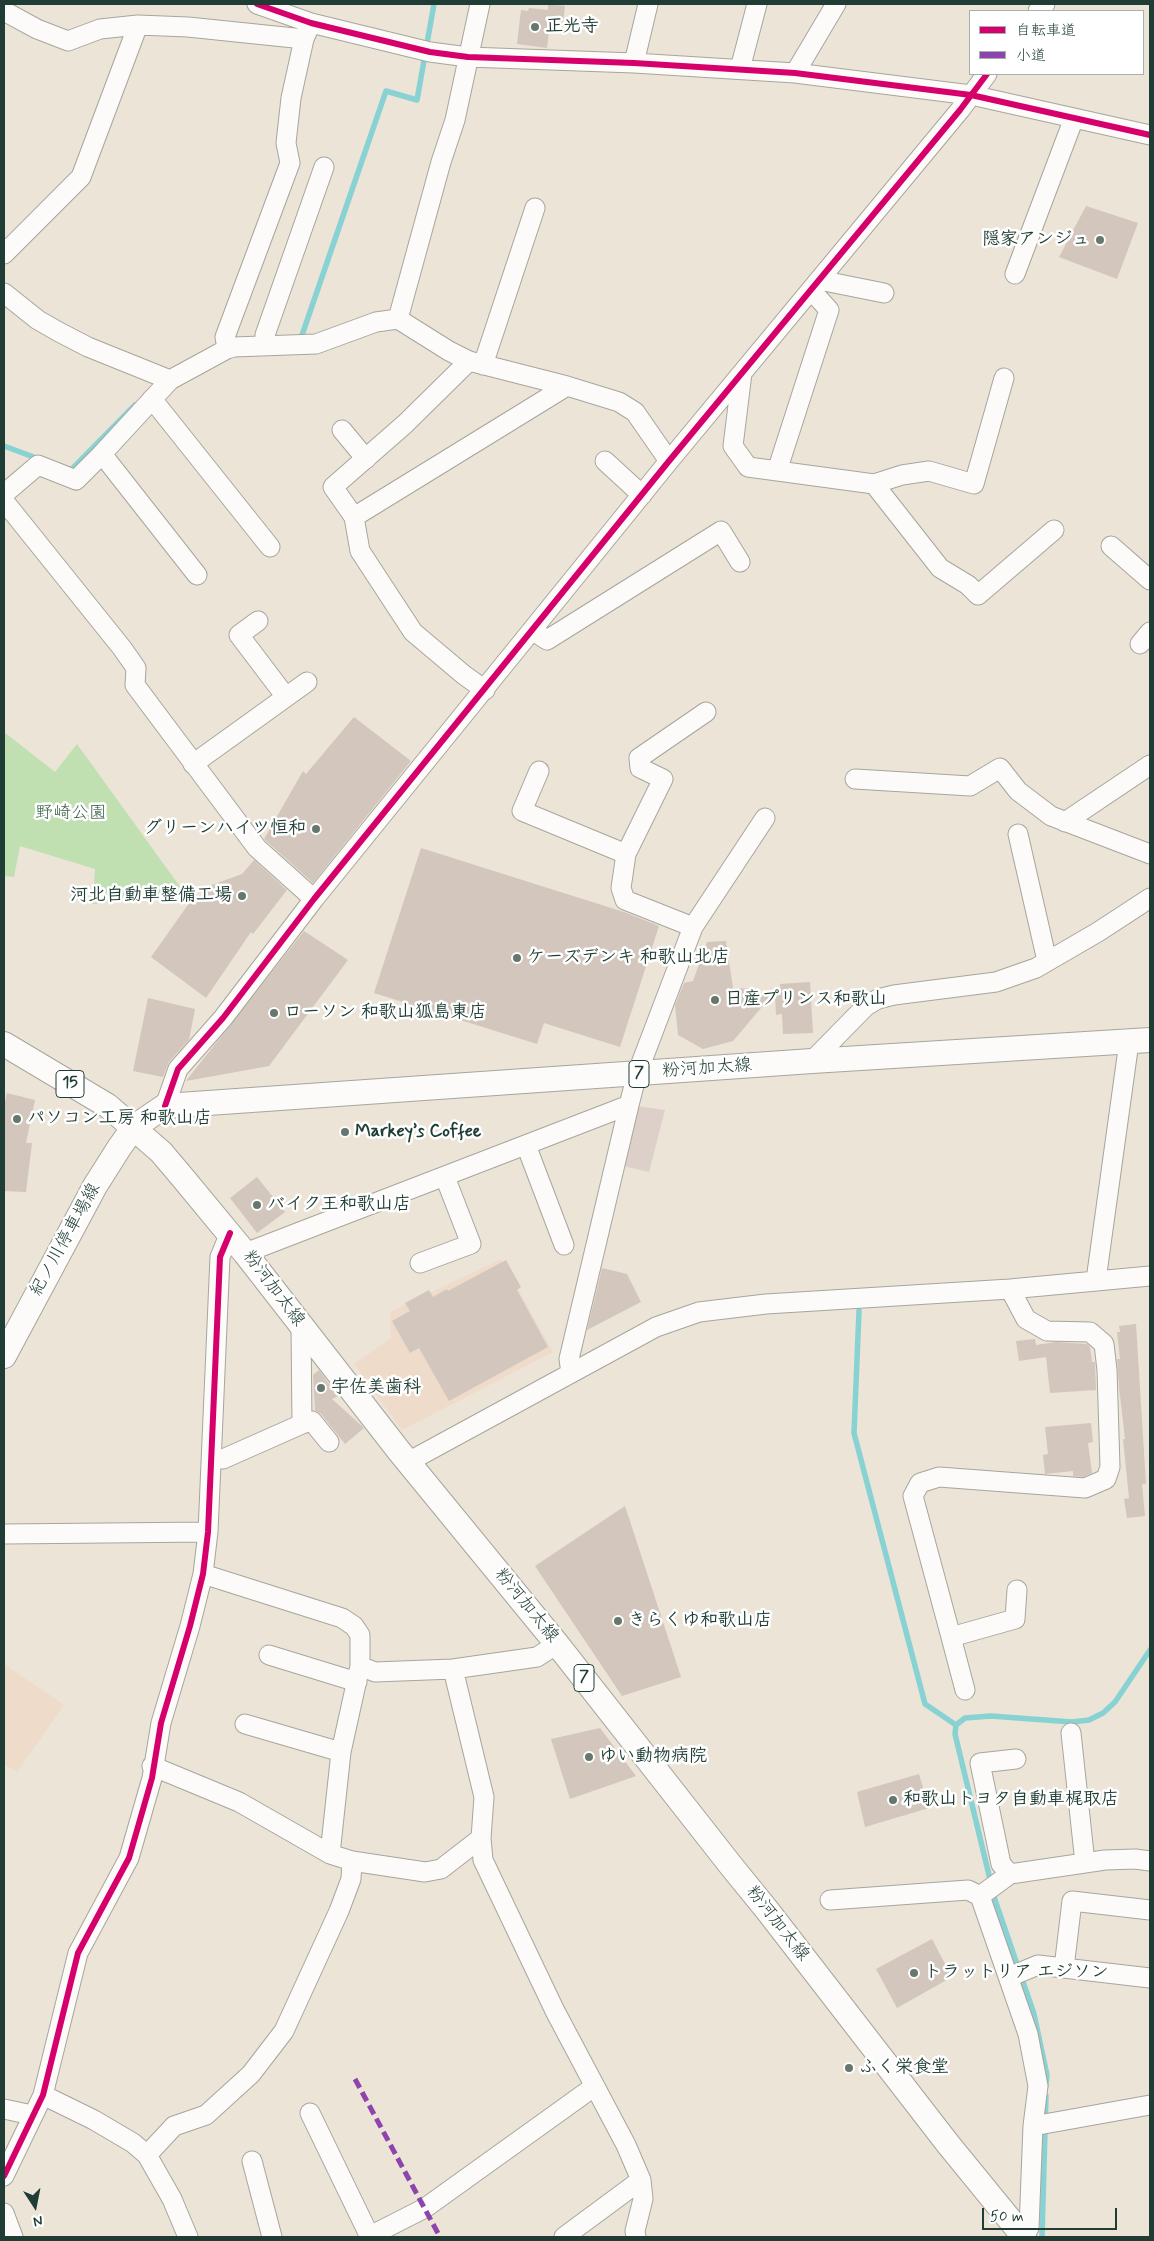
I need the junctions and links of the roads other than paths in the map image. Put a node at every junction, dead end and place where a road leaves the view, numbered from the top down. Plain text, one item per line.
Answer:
1 (257, 4) edge
2 (480, 4) edge
3 (648, 4) edge
4 (757, 4) edge
5 (836, 4) edge
6 (4, 11) edge
7 (138, 25) junction
8 (307, 31) junction
9 (468, 57) junction
10 (634, 63) junction
11 (740, 69) junction
12 (795, 73) junction
13 (986, 75) edge
14 (971, 95) junction
15 (1074, 118) junction
16 (1150, 135) edge
17 (324, 167) dead end
18 (535, 208) dead end
19 (4, 254) edge
20 (1015, 274) dead end
21 (815, 285) junction
22 (4, 293) edge
23 (884, 293) dead end
24 (398, 319) junction
25 (265, 341) junction
26 (226, 344) junction
27 (476, 363) junction
28 (742, 373) junction
29 (165, 378) junction
30 (1004, 378) dead end
31 (567, 386) junction
32 (152, 399) junction
33 (342, 430) dead end
34 (102, 454) junction
35 (366, 458) junction
36 (605, 461) dead end
37 (669, 461) junction
38 (777, 470) junction
39 (874, 484) junction
40 (4, 494) edge
41 (642, 495) junction
42 (4, 501) edge
43 (354, 517) junction
44 (1054, 530) dead end
45 (1111, 546) dead end
46 (270, 547) dead end
47 (740, 562) dead end
48 (197, 575) dead end
49 (1150, 580) edge
50 (258, 621) dead end
51 (533, 631) junction
52 (307, 682) dead end
53 (485, 690) junction
54 (286, 697) junction
55 (706, 712) dead end
56 (193, 764) junction
57 (1150, 765) edge
58 (539, 771) dead end
59 (855, 780) dead end
60 (765, 818) dead end
61 (1065, 822) junction
62 (1018, 834) dead end
63 (626, 854) junction
64 (1150, 854) edge
65 (1150, 898) edge
66 (314, 899) junction
67 (693, 927) junction
68 (1047, 961) junction
69 (1140, 1041) edge
70 (4, 1044) edge
71 (812, 1061) junction
72 (637, 1074) junction
73 (629, 1105) junction
74 (165, 1106) junction
75 (134, 1127) junction
76 (526, 1145) junction
77 (445, 1177) junction
78 (230, 1233) junction
79 (564, 1245) dead end
80 (245, 1252) junction
81 (420, 1263) dead end
82 (1150, 1276) edge
83 (1096, 1280) junction
84 (1010, 1288) junction
85 (301, 1326) junction
86 (4, 1356) edge
87 (571, 1373) junction
88 (302, 1424) junction
89 (330, 1442) dead end
90 (212, 1458) junction
91 (408, 1462) junction
92 (208, 1532) junction
93 (4, 1534) edge
94 (203, 1574) junction
95 (1017, 1590) dead end
96 (951, 1637) junction
97 (557, 1644) junction
98 (270, 1655) dead end
99 (453, 1669) junction
100 (359, 1674) junction
101 (965, 1690) dead end
102 (245, 1724) dead end
103 (1071, 1732) dead end
104 (341, 1752) junction
105 (1016, 1759) dead end
106 (152, 1766) junction
107 (481, 1838) junction
108 (330, 1854) junction
109 (352, 1861) junction
110 (1150, 1861) edge
111 (1085, 1863) junction
112 (1005, 1878) junction
113 (982, 1895) junction
114 (830, 1900) dead end
115 (1150, 1910) edge
116 (1064, 1968) junction
117 (1016, 1974) junction
118 (1150, 1978) edge
119 (595, 2086) junction
120 (43, 2095) junction
121 (1150, 2105) edge
122 (4, 2109) edge
123 (310, 2113) dead end
124 (32, 2115) junction
125 (1042, 2124) junction
126 (147, 2154) junction
127 (252, 2161) dead end
128 (4, 2176) edge
129 (641, 2180) junction
130 (4, 2213) edge
131 (372, 2236) edge
132 (13, 2237) edge
133 (188, 2237) edge
134 (272, 2237) edge
135 (564, 2237) edge
136 (636, 2237) edge
137 (1023, 2237) edge

1 - 8 street
2 - 9 street
3 - 10 street
4 - 11 street
5 - 12 street
6 - 7 street
7 - 8 street
7 - 19 street
8 - 9 street
8 - 26 street
9 - 10 street
9 - 24 street
10 - 11 street
11 - 12 street
12 - 14 street
13 - 14 street
14 - 15 street
14 - 21 street
15 - 16 street
15 - 20 street
17 - 25 street
18 - 27 street
21 - 23 street
21 - 28 street
21 - 38 street
22 - 29 street
24 - 25 street
24 - 27 street
25 - 26 street
26 - 29 street
27 - 31 street
27 - 35 street
28 - 37 street
28 - 38 street
29 - 32 street
30 - 39 street
31 - 37 street
31 - 43 street
32 - 34 street
32 - 46 street
33 - 35 street
34 - 40 street
34 - 48 street
35 - 43 street
36 - 41 street
37 - 41 street
38 - 39 street
39 - 44 street
41 - 51 street
42 - 56 street
43 - 53 street
45 - 49 street
47 - 51 street
50 - 54 street
51 - 53 street
52 - 54 street
53 - 66 street
54 - 56 street
55 - 63 street
56 - 66 street
57 - 61 street
58 - 63 street
59 - 61 street
60 - 67 street
61 - 64 street
62 - 68 street
63 - 67 street
65 - 68 street
66 - 74 street
67 - 72 street
68 - 71 street
69 - 71 main road, 粉河加太線 / 7
69 - 83 street
70 - 75 main road, 15
71 - 72 main road, 粉河加太線 / 7
72 - 73 street
72 - 74 main road, 粉河加太線 / 7
73 - 76 street
73 - 87 street
74 - 75 main road
75 - 78 main road, 粉河加太線 / 7
75 - 86 main road, 紀ノ川停車場線
76 - 77 street
76 - 79 street
77 - 80 street
77 - 81 street
78 - 80 main road, 粉河加太線 / 7
78 - 90 street
80 - 85 main road, 粉河加太線 / 7
82 - 83 street
83 - 84 street
84 - 87 street
84 - 96 street
85 - 88 street
85 - 91 main road, 粉河加太線 / 7
87 - 91 street
88 - 89 street
88 - 90 street
90 - 92 street
91 - 97 main road, 粉河加太線 / 7
92 - 93 street
92 - 94 street
94 - 100 street
94 - 106 street
95 - 96 street
96 - 101 street
97 - 99 street
97 - 137 main road, 粉河加太線 / 7
98 - 100 street
99 - 100 street
99 - 107 street
100 - 104 street
102 - 104 street
103 - 111 street
104 - 108 street
105 - 112 street
106 - 108 street
106 - 120 street
107 - 109 street
107 - 119 street
108 - 109 street
109 - 126 street
110 - 111 street
111 - 112 street
112 - 113 street
113 - 114 street
113 - 117 street
115 - 116 street
116 - 117 street
116 - 118 street
117 - 125 street
119 - 129 street
119 - 131 street
120 - 124 street
120 - 126 street
121 - 125 street
122 - 124 street
123 - 131 street
124 - 128 street
125 - 137 street
126 - 133 street
127 - 134 street
129 - 135 street
129 - 136 street
130 - 132 street

